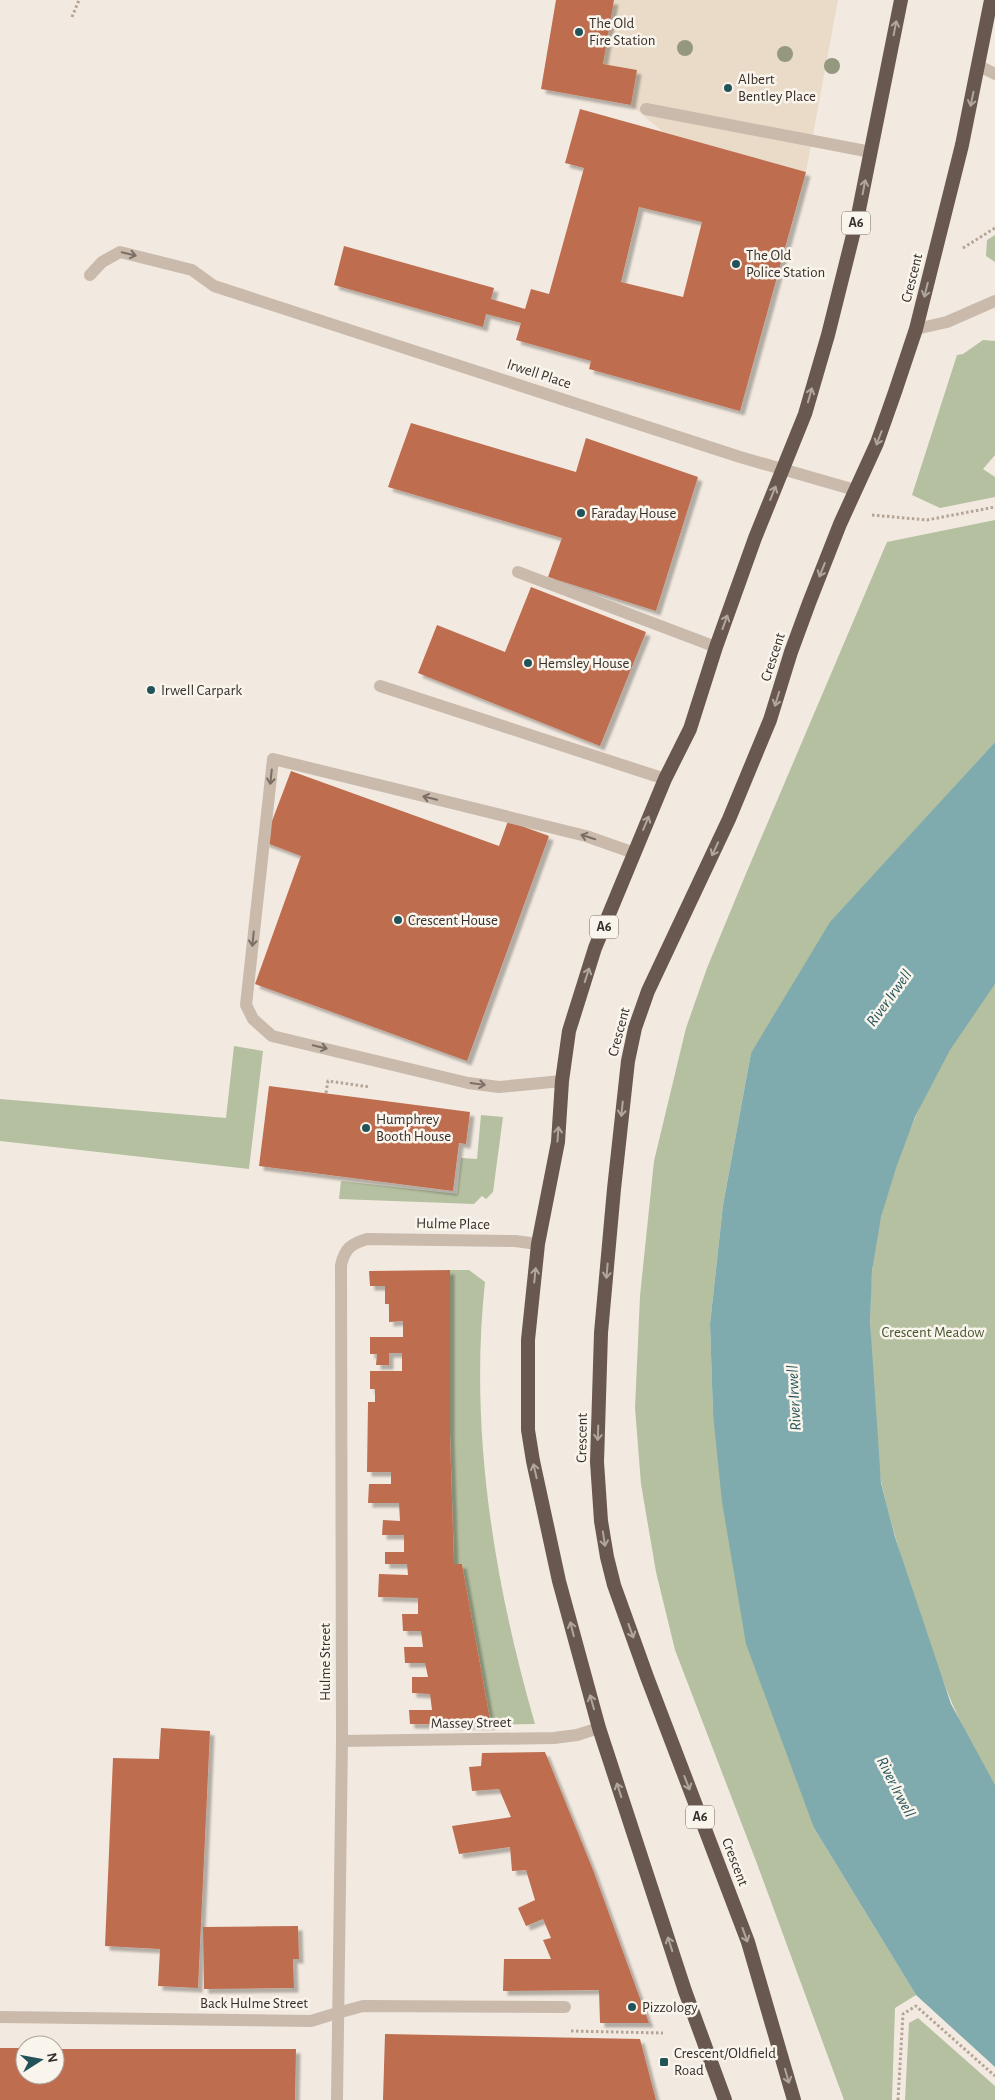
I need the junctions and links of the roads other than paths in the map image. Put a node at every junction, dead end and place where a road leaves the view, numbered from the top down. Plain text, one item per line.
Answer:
1 (901, 0) edge
2 (991, 0) edge
3 (979, 66) junction
4 (995, 74) edge
5 (646, 109) dead end
6 (871, 152) junction
7 (90, 275) dead end
8 (995, 301) edge
9 (916, 329) junction
10 (784, 469) junction
11 (855, 490) junction
12 (518, 572) dead end
13 (716, 647) junction
14 (380, 686) dead end
15 (665, 779) junction
16 (634, 853) junction
17 (562, 1081) junction
18 (367, 1239) joint
19 (538, 1244) junction
20 (599, 1728) junction
21 (342, 1741) junction
22 (565, 2007) dead end
23 (337, 2013) junction
24 (0, 2017) edge
25 (337, 2100) edge
26 (725, 2100) edge
27 (794, 2100) edge

6 -> 1 highway, A6
2 - 3 highway, Crescent / A6
3 - 4 street
3 -> 9 highway, Crescent / A6
5 - 6 street
10 -> 6 highway, A6
7 -> 10 street, Irwell Place
8 - 9 street
9 -> 11 highway, Crescent / A6
10 - 11 street, Irwell Place
13 -> 10 highway, A6
11 -> 27 highway, Crescent / A6
12 - 13 street
13 - 15 highway, A6
14 - 15 street
16 -> 15 highway, A6
17 -> 16 highway, A6
16 -> 17 street
19 -> 17 highway, A6
18 - 19 street, Hulme Place
18 - 21 street, Hulme Street
20 -> 19 highway, A6
20 - 21 street, Massey Street
26 -> 20 highway, A6
21 - 23 street, Hulme Street
22 - 23 street, Back Hulme Street
23 - 24 street, Back Hulme Street
23 - 25 street, Hulme Street

